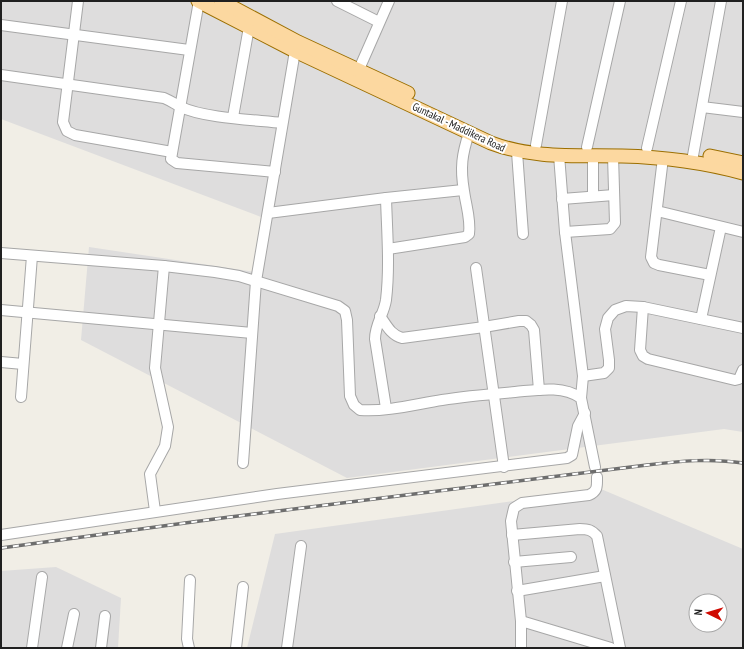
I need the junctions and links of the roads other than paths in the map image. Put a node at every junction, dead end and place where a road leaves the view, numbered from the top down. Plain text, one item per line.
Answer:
1 (78, 1) edge
2 (198, 1) edge
3 (222, 1) edge
4 (337, 1) edge
5 (389, 1) edge
6 (562, 1) edge
7 (620, 1) edge
8 (681, 1) edge
9 (721, 1) edge
10 (379, 22) junction
11 (1, 25) edge
12 (249, 27) junction
13 (74, 34) junction
14 (189, 50) junction
15 (295, 51) junction
16 (357, 73) junction
17 (1, 75) edge
18 (67, 84) junction
19 (180, 107) junction
20 (702, 107) junction
21 (743, 112) edge
22 (233, 117) junction
23 (282, 122) junction
24 (469, 133) junction
25 (536, 145) junction
26 (647, 148) junction
27 (590, 151) junction
28 (172, 152) junction
29 (517, 152) junction
30 (559, 155) junction
31 (613, 156) junction
32 (693, 157) junction
33 (663, 158) junction
34 (743, 163) edge
35 (274, 172) junction
36 (743, 173) edge
37 (463, 190) junction
38 (614, 195) junction
39 (594, 196) junction
40 (386, 198) junction
41 (562, 199) junction
42 (657, 211) junction
43 (268, 214) junction
44 (721, 227) junction
45 (565, 232) junction
46 (743, 232) edge
47 (523, 234) dead end
48 (388, 249) junction
49 (1, 253) edge
50 (32, 256) junction
51 (164, 266) junction
52 (476, 268) dead end
53 (710, 275) junction
54 (256, 281) junction
55 (643, 307) junction
56 (1, 310) edge
57 (28, 312) junction
58 (380, 316) junction
59 (701, 319) junction
60 (158, 324) junction
61 (484, 327) junction
62 (743, 328) edge
63 (252, 333) junction
64 (1, 362) edge
65 (23, 364) junction
66 (743, 370) edge
67 (583, 376) junction
68 (539, 390) junction
69 (493, 394) junction
70 (22, 398) dead end
71 (581, 398) junction
72 (386, 408) junction
73 (585, 413) junction
74 (243, 462) dead end
75 (504, 467) junction
76 (595, 467) dead end
77 (597, 478) dead end
78 (154, 511) junction
79 (1, 535) edge
80 (512, 535) junction
81 (302, 546) dead end
82 (571, 557) dead end
83 (514, 562) junction
84 (605, 576) junction
85 (42, 577) dead end
86 (190, 580) dead end
87 (243, 587) dead end
88 (517, 591) junction
89 (74, 614) dead end
90 (105, 616) dead end
91 (521, 621) junction
92 (32, 648) edge
93 (67, 648) edge
94 (101, 648) edge
95 (189, 648) edge
96 (236, 648) edge
97 (287, 648) edge
98 (521, 648) edge
99 (611, 648) edge
100 (620, 648) edge

1 - 13 street
2 - 12 main road, Guntakal - Maddikera Road
2 - 14 street
3 - 16 main road, Guntakal - Maddikera Road
4 - 10 street
5 - 10 street
6 - 25 street
7 - 27 street
8 - 26 street
9 - 20 street
10 - 16 street
11 - 13 street
12 - 15 main road, Guntakal - Maddikera Road
12 - 22 street
13 - 14 street
13 - 18 street
14 - 19 street
15 - 16 main road, Guntakal - Maddikera Road
15 - 23 street
16 - 24 main road, Guntakal - Maddikera Road
16 - 25 main road, Guntakal - Maddikera Road
17 - 18 street
18 - 19 street
18 - 28 street
19 - 22 street
19 - 28 street
20 - 21 street
20 - 32 street
22 - 23 street
23 - 35 street
24 - 29 main road, Guntakal - Maddikera Road
24 - 37 street
25 - 27 main road, Guntakal - Maddikera Road
26 - 27 main road, Guntakal - Maddikera Road
26 - 32 main road, Guntakal - Maddikera Road
27 - 30 main road, Guntakal - Maddikera Road
27 - 31 main road, Guntakal - Maddikera Road
27 - 39 street
28 - 35 street
29 - 30 main road, Guntakal - Maddikera Road
29 - 47 street
30 - 41 street
31 - 33 main road, Guntakal - Maddikera Road
31 - 38 street
32 - 33 main road, Guntakal - Maddikera Road
32 - 34 main road, Guntakal - Maddikera Road
32 - 36 main road, Guntakal - Maddikera Road
33 - 42 street
35 - 43 street
37 - 40 street
37 - 48 street
38 - 39 street
38 - 45 street
39 - 41 street
40 - 43 street
40 - 48 street
41 - 45 street
42 - 44 street
42 - 53 street
43 - 54 street
44 - 46 street
44 - 53 street
45 - 67 street
48 - 58 street
49 - 50 street
50 - 51 street
50 - 57 street
51 - 54 street
51 - 60 street
52 - 61 street
53 - 59 street
54 - 63 street
54 - 72 street
55 - 59 street
55 - 66 street
55 - 67 street
56 - 57 street
57 - 60 street
57 - 65 street
58 - 61 street
58 - 72 street
59 - 62 street
60 - 63 street
60 - 78 street
61 - 68 street
61 - 69 street
63 - 74 street
64 - 65 street
65 - 70 street
67 - 71 street
68 - 69 street
68 - 71 street
69 - 72 street
69 - 75 street
71 - 73 street
73 - 75 street
73 - 76 street
75 - 78 street
77 - 80 street
78 - 79 street
80 - 83 street
80 - 84 street
81 - 97 street
82 - 83 street
83 - 88 street
84 - 88 street
84 - 100 street
85 - 92 street
86 - 95 street
87 - 96 street
88 - 91 street
89 - 93 street
90 - 94 street
91 - 98 street
91 - 99 street

